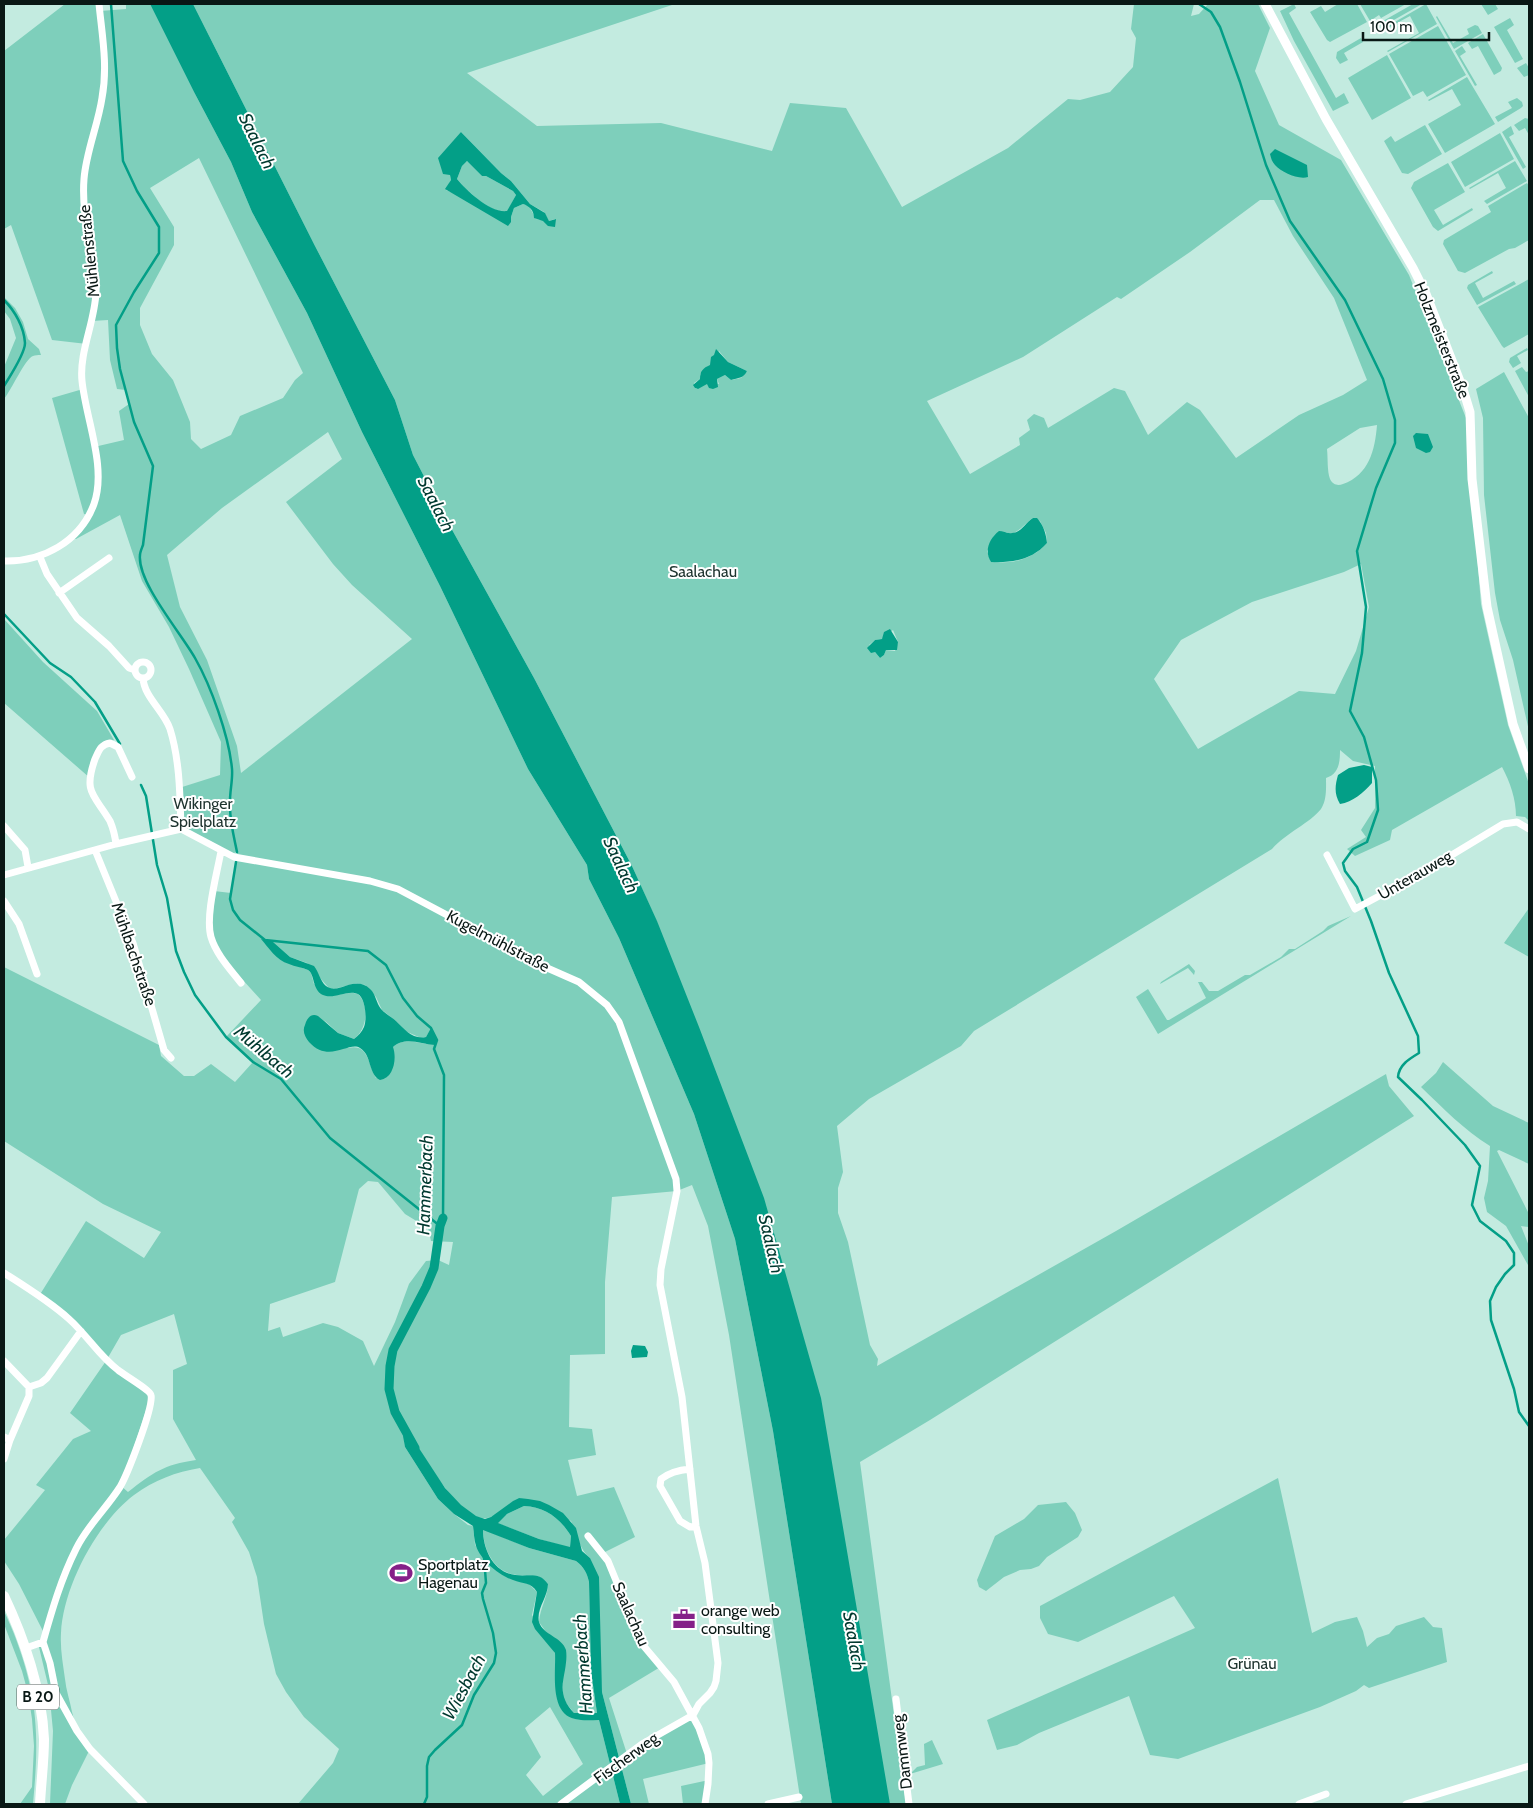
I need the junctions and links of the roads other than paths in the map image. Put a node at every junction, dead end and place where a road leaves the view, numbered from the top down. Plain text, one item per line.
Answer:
1 (98, 4) edge
2 (1265, 4) edge
3 (40, 557) junction
4 (109, 558) dead end
5 (4, 561) edge
6 (59, 593) junction
7 (135, 670) junction
8 (143, 678) junction
9 (1529, 769) edge
10 (132, 777) dead end
11 (4, 826) edge
12 (181, 829) junction
13 (1529, 829) edge
14 (116, 844) junction
15 (95, 850) junction
16 (221, 851) junction
17 (1326, 855) dead end
18 (28, 867) junction
19 (4, 875) edge
20 (4, 901) edge
21 (37, 974) dead end
22 (241, 983) dead end
23 (171, 1058) dead end
24 (4, 1273) edge
25 (81, 1330) junction
26 (4, 1360) edge
27 (29, 1387) junction
28 (7, 1438) edge
29 (4, 1459) edge
30 (690, 1469) junction
31 (696, 1526) junction
32 (588, 1536) dead end
33 (4, 1596) edge
34 (43, 1642) junction
35 (26, 1648) junction
36 (896, 1699) dead end
37 (693, 1715) junction
38 (1529, 1766) edge
39 (1326, 1794) dead end
40 (799, 1797) dead end
41 (40, 1804) edge
42 (144, 1804) edge
43 (561, 1804) edge
44 (704, 1804) edge
45 (768, 1804) edge
46 (909, 1804) edge
47 (1299, 1804) edge
48 (1406, 1804) edge

1 - 3 street, Mühlenstraße
2 - 9 street, Holzmeisterstraße
3 - 5 street, Mühlenstraße
3 - 6 street
4 - 6 street
6 - 7 street
7 - 8 street
7 - 8 street
8 - 12 street
10 - 14 street
11 - 18 street
12 - 14 street
12 - 16 street, Kugelmühlstraße
13 - 17 street, Unterauweg
14 - 15 street
15 - 18 street
15 - 23 street, Mühlbachstraße
16 - 22 street
16 - 30 street, Kugelmühlstraße
18 - 19 street
20 - 21 street
24 - 25 street
25 - 27 street
25 - 34 street
26 - 27 street
27 - 28 street
28 - 29 street
30 - 31 street
30 - 31 street
31 - 37 street
32 - 37 street, Saalachau
33 - 35 main road, B 20
34 - 35 street
34 - 42 street
35 - 41 main road, B 20
36 - 46 street, Dammweg
37 - 43 street, Fischerweg
37 - 44 street, Saalachau
38 - 48 street
39 - 47 street
40 - 45 street

